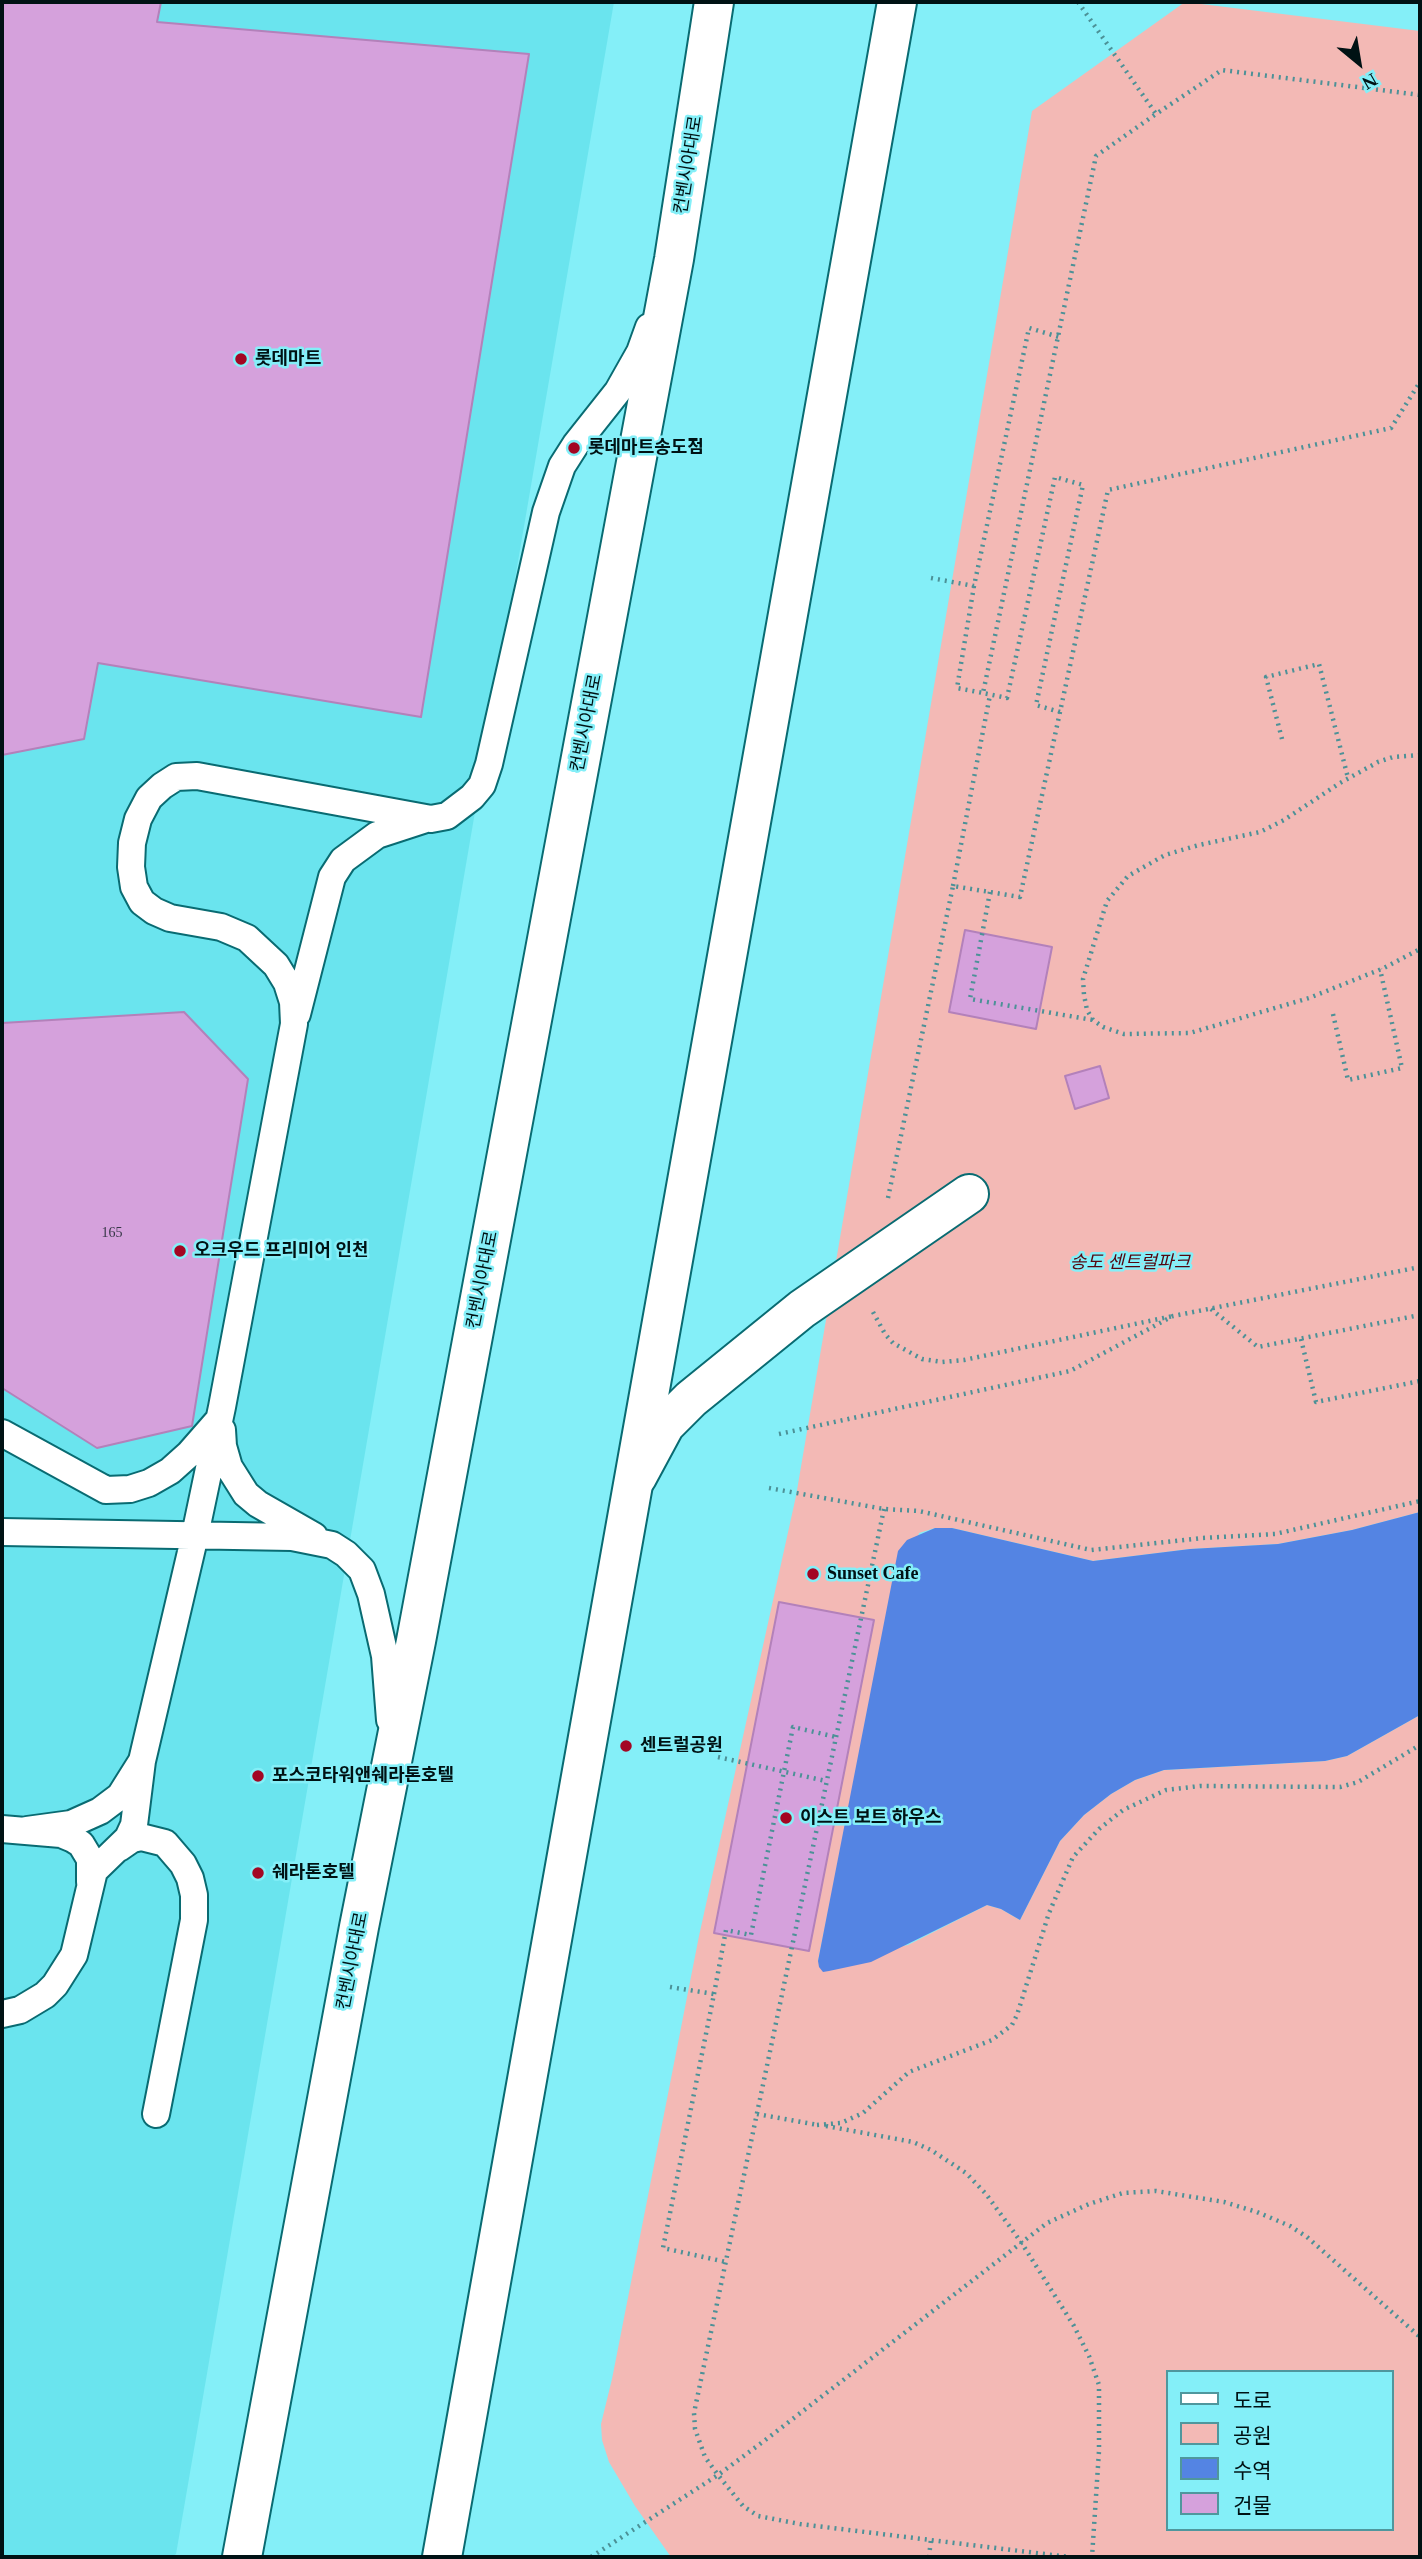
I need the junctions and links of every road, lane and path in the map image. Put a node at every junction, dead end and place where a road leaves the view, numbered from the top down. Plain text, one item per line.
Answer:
1 (714, 2) edge
2 (897, 2) edge
3 (1078, 2) edge
4 (1420, 95) edge
5 (1157, 114) junction
6 (674, 259) junction
7 (1059, 337) junction
8 (1420, 382) edge
9 (931, 578) dead end
10 (974, 586) junction
11 (984, 693) junction
12 (990, 694) junction
13 (1060, 712) junction
14 (1282, 739) dead end
15 (1420, 755) edge
16 (1348, 778) junction
17 (431, 819) junction
18 (953, 886) dead end
19 (989, 892) dead end
20 (1020, 897) dead end
21 (1420, 949) edge
22 (1380, 969) junction
23 (1333, 1014) dead end
24 (1093, 1020) junction
25 (294, 1024) junction
26 (969, 1194) dead end
27 (1420, 1267) edge
28 (1211, 1309) junction
29 (1420, 1315) edge
30 (1301, 1339) junction
31 (1420, 1381) edge
32 (222, 1407) junction
33 (2, 1433) edge
34 (779, 1434) dead end
35 (633, 1485) junction
36 (769, 1488) dead end
37 (1420, 1501) edge
38 (884, 1508) junction
39 (2, 1532) edge
40 (195, 1535) junction
41 (332, 1545) junction
42 (836, 1737) junction
43 (1420, 1745) edge
44 (718, 1758) dead end
45 (142, 1761) junction
46 (784, 1772) junction
47 (826, 1781) junction
48 (384, 1800) junction
49 (15, 1829) edge
50 (119, 1848) junction
51 (90, 1882) junction
52 (670, 1987) dead end
53 (714, 1994) junction
54 (2, 2014) edge
55 (156, 2114) dead end
56 (757, 2114) junction
57 (817, 2125) junction
58 (1021, 2242) junction
59 (726, 2262) junction
60 (1420, 2337) edge
61 (718, 2475) junction
62 (932, 2539) junction
63 (242, 2557) edge
64 (442, 2557) edge
65 (591, 2557) edge
66 (929, 2557) edge
67 (1069, 2557) edge
68 (1092, 2557) edge

1 - 6 main road, 컨벤시아대로
2 - 35 main road
3 - 5 path
4 - 5 path
5 - 7 path
6 - 17 lane
6 - 48 main road, 컨벤시아대로
7 - 10 path
7 - 11 path
8 - 13 path
9 - 10 path
10 - 11 path
11 - 12 path
12 - 13 path
12 - 18 path
13 - 20 path
14 - 16 path
15 - 16 path
16 - 24 path
17 - 25 lane
17 - 25 lane
19 - 24 path
21 - 22 path
22 - 23 path
22 - 24 path
25 - 32 lane
26 - 35 main road
27 - 28 path
28 - 30 path
28 - 34 path
29 - 30 path
30 - 31 path
32 - 33 lane
32 - 40 lane
32 - 41 lane
35 - 64 main road
36 - 38 path
37 - 38 path
38 - 42 path
39 - 40 lane
40 - 41 lane
40 - 45 lane
41 - 48 lane
42 - 46 path
42 - 47 path
43 - 57 path
44 - 46 path
45 - 49 lane
45 - 50 lane
46 - 47 path
46 - 53 path
47 - 56 path
48 - 63 main road, 컨벤시아대로
49 - 51 lane
50 - 51 lane
50 - 55 lane
51 - 54 lane
52 - 53 path
53 - 59 path
56 - 57 path
56 - 59 path
57 - 58 path
58 - 60 path
58 - 61 path
58 - 68 path
59 - 61 path
61 - 62 path
61 - 65 path
62 - 66 path
62 - 67 path

